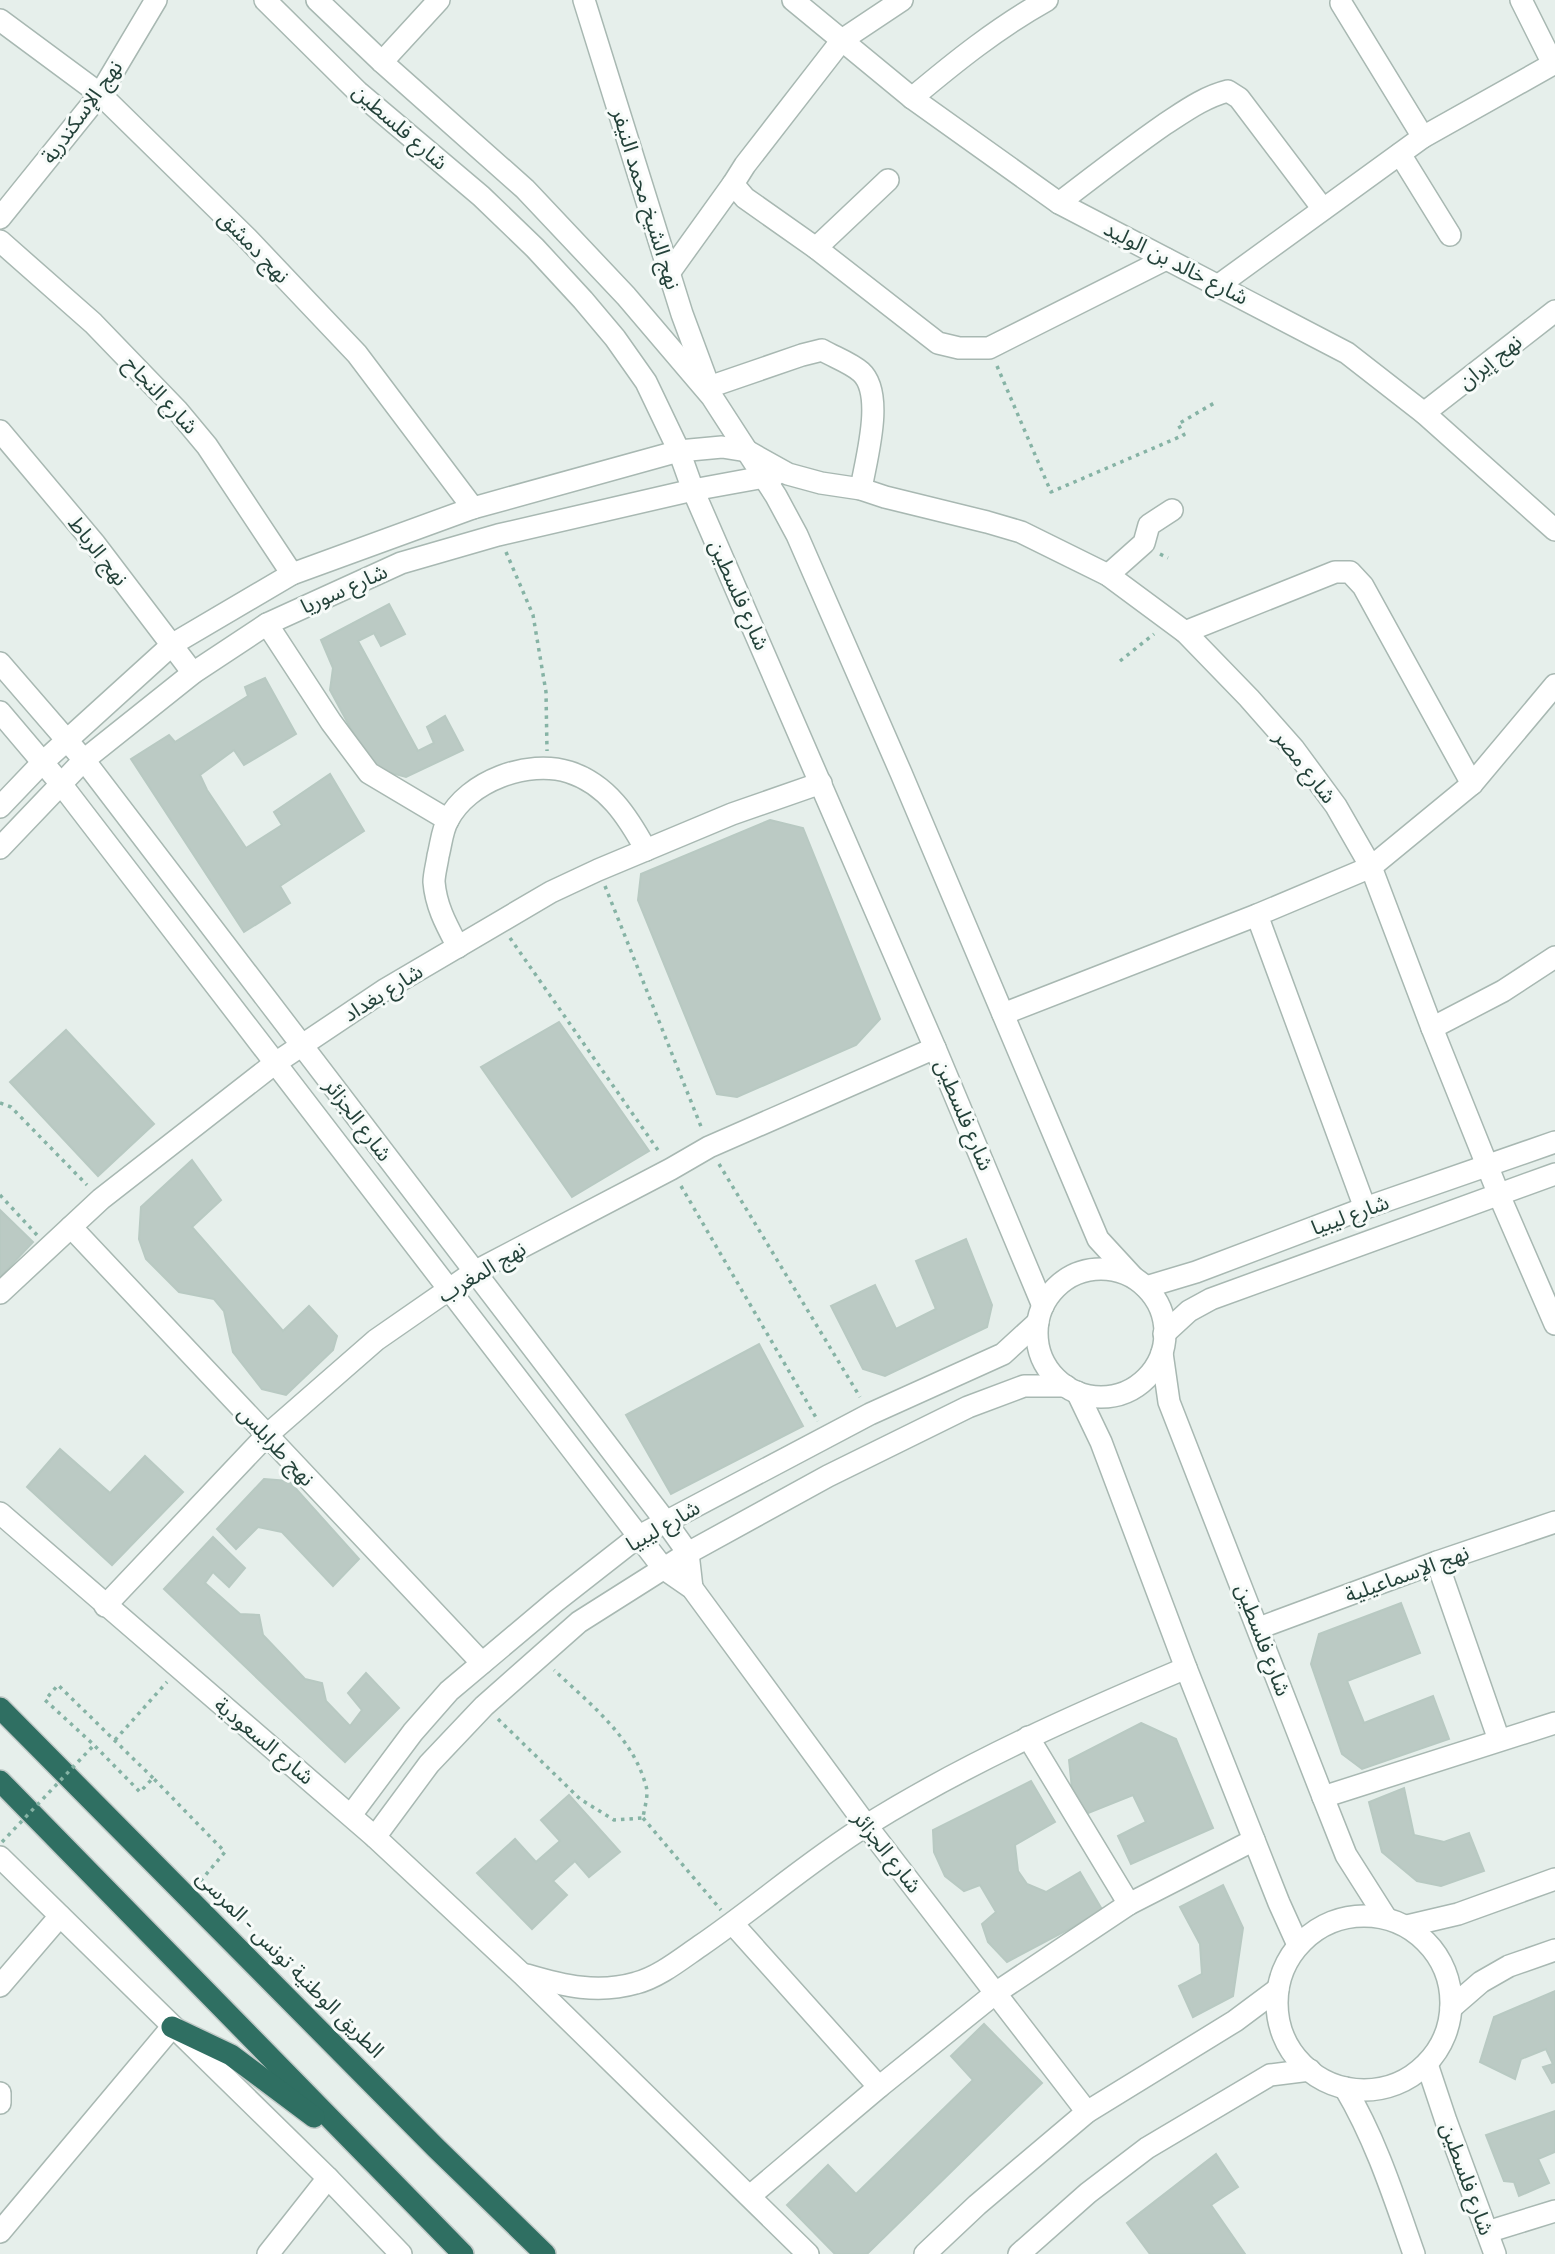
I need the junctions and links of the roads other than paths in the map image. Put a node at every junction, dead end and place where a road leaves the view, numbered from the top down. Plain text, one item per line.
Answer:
1 (156, 0) edge
2 (265, 0) edge
3 (317, 0) edge
4 (439, 0) edge
5 (584, 0) edge
6 (793, 0) edge
7 (902, 0) edge
8 (1047, 0) edge
9 (1521, 0) edge
10 (1341, 3) dead end
11 (0, 20) edge
12 (842, 40) junction
13 (382, 62) junction
14 (1554, 63) edge
15 (100, 94) junction
16 (912, 98) junction
17 (1423, 137) junction
18 (1401, 154) junction
19 (888, 180) dead end
20 (733, 184) junction
21 (1059, 203) junction
22 (1323, 209) junction
23 (0, 218) edge
24 (1450, 235) dead end
25 (0, 241) edge
26 (816, 248) junction
27 (1166, 258) junction
28 (670, 273) junction
29 (1219, 285) junction
30 (1555, 311) edge
31 (710, 392) junction
32 (1424, 413) junction
33 (0, 431) edge
34 (679, 451) junction
35 (747, 451) junction
36 (788, 474) junction
37 (762, 476) junction
38 (861, 489) junction
39 (693, 491) junction
40 (518, 496) junction
41 (473, 508) junction
42 (1172, 510) dead end
43 (526, 528) junction
44 (1555, 530) edge
45 (292, 574) junction
46 (1108, 575) junction
47 (267, 624) junction
48 (1178, 626) junction
49 (173, 644) junction
50 (0, 663) edge
51 (193, 673) junction
52 (1551, 697) edge
53 (0, 712) edge
54 (67, 741) junction
55 (84, 760) junction
56 (43, 762) junction
57 (821, 783) junction
58 (61, 784) junction
59 (1472, 784) junction
60 (0, 807) edge
61 (447, 820) junction
62 (0, 848) edge
63 (646, 850) junction
64 (1371, 867) junction
65 (1257, 915) junction
66 (458, 947) junction
67 (1555, 957) edge
68 (1003, 1014) junction
69 (1432, 1028) junction
70 (301, 1046) junction
71 (935, 1048) junction
72 (274, 1064) junction
73 (1555, 1142) edge
74 (1488, 1166) junction
75 (1555, 1174) edge
76 (1499, 1195) junction
77 (1365, 1208) junction
78 (71, 1227) junction
79 (474, 1272) junction
80 (1139, 1282) junction
81 (449, 1290) junction
82 (0, 1293) edge
83 (1041, 1314) junction
84 (1555, 1324) edge
85 (1163, 1344) junction
86 (1072, 1389) junction
87 (266, 1436) junction
88 (0, 1513) edge
89 (666, 1522) junction
90 (1555, 1522) edge
91 (639, 1536) junction
92 (688, 1553) junction
93 (1437, 1562) junction
94 (663, 1568) junction
95 (692, 1588) junction
96 (105, 1606) junction
97 (1259, 1629) junction
98 (482, 1662) junction
99 (1186, 1668) junction
100 (0, 1708) edge
101 (1555, 1723) edge
102 (1028, 1737) junction
103 (1499, 1740) junction
104 (0, 1781) edge
105 (1323, 1797) junction
106 (351, 1815) junction
107 (866, 1825) junction
108 (375, 1837) junction
109 (1254, 1840) junction
110 (4, 1863) edge
111 (1555, 1879) edge
112 (1129, 1904) junction
113 (60, 1916) junction
114 (1386, 1918) junction
115 (733, 1924) junction
116 (1407, 1926) junction
117 (1298, 1945) junction
118 (1555, 1951) edge
119 (522, 1973) junction
120 (0, 1986) edge
121 (1278, 1989) junction
122 (997, 1992) junction
123 (1451, 2008) junction
124 (172, 2027) junction
125 (1427, 2064) junction
126 (1310, 2070) junction
127 (879, 2087) junction
128 (1346, 2088) junction
129 (0, 2093) edge
130 (0, 2103) edge
131 (1087, 2112) junction
132 (364, 2154) junction
133 (328, 2178) junction
134 (750, 2196) junction
135 (1555, 2211) edge
136 (0, 2232) edge
137 (1487, 2232) junction
138 (1024, 2252) edge
139 (268, 2254) edge
140 (401, 2254) edge
141 (463, 2254) edge
142 (545, 2254) edge
143 (808, 2254) edge
144 (925, 2254) edge
145 (1414, 2254) edge
146 (1495, 2254) edge

1 - 15 street, نهج الإسكندرية
2 - 34 street, شارع فلسطين
3 - 13 street, شارع فلسطين
4 - 13 street
5 - 28 street, نهج الشيخ محمد النيفر
6 - 12 street, شارع خالد بن الوليد
7 - 12 street
8 - 16 street
9 - 14 street
10 - 17 street
11 - 15 street, نهج دمشق
12 - 16 street, شارع خالد بن الوليد
12 - 20 street
13 - 31 street, شارع فلسطين
14 - 17 street
15 - 23 street, نهج الإسكندرية
15 - 41 street, نهج دمشق
16 - 21 street, شارع خالد بن الوليد
17 - 18 street
18 - 22 street
18 - 24 street
19 - 26 street
20 - 26 street
20 - 28 street
21 - 22 street
21 - 27 street, شارع خالد بن الوليد
22 - 29 street
25 - 45 street, شارع النجاح
26 - 27 street
27 - 29 street, شارع خالد بن الوليد
28 - 31 street, نهج الشيخ محمد النيفر
29 - 32 street, شارع خالد بن الوليد
30 - 32 street, نهج إيران
31 - 35 street, شارع فلسطين
31 - 38 street
32 - 44 street, شارع خالد بن الوليد
33 - 49 street, نهج الرباط
34 - 35 street, شارع سوريا
34 - 39 street, شارع فلسطين
34 - 40 street, شارع سوريا
35 - 36 street, شارع مصر
35 - 37 street, شارع فلسطين
36 - 37 street, شارع مصر
36 - 38 street, شارع مصر
37 - 39 street, شارع سوريا
37 - 68 street, شارع فلسطين
38 - 46 street, شارع مصر
39 - 43 street, شارع سوريا
39 - 57 street, شارع فلسطين
40 - 41 street, شارع سوريا
40 - 43 street
41 - 45 street, شارع سوريا
42 - 46 street
43 - 47 street, شارع سوريا
45 - 49 street, شارع سوريا
46 - 48 street, شارع مصر
47 - 51 street, شارع سوريا
47 - 61 street
48 - 59 street
48 - 64 street, شارع مصر
49 - 51 street, نهج الرباط
49 - 54 street, شارع سوريا
50 - 54 street, شارع الجزائر
51 - 55 street, شارع سوريا
52 - 59 street
53 - 56 street, شارع الجزائر
54 - 55 street, شارع الجزائر
54 - 56 street, شارع سوريا
55 - 58 street, شارع سوريا
55 - 70 street, شارع الجزائر
56 - 58 street, شارع الجزائر
56 - 60 street, شارع سوريا
57 - 63 street, شارع بغداد
57 - 71 street, شارع فلسطين
58 - 62 street, شارع سوريا
58 - 72 street, شارع الجزائر
59 - 64 street
61 - 63 street
61 - 66 street
63 - 66 street, شارع بغداد
64 - 65 street
64 - 69 street, شارع مصر
65 - 68 street
65 - 77 street
66 - 70 street, شارع بغداد
67 - 69 street
68 - 80 street, شارع فلسطين
69 - 74 street, شارع مصر
70 - 72 street, شارع بغداد
70 - 79 street, شارع الجزائر
71 - 79 street, نهج المغرب
71 - 83 street, شارع فلسطين
72 - 78 street, شارع بغداد
72 - 81 street, شارع الجزائر
73 - 74 street, شارع ليبيا
74 - 76 street, شارع مصر
74 - 77 street, شارع ليبيا
75 - 76 street, شارع ليبيا
76 - 84 street, شارع مصر
76 - 85 street, شارع ليبيا
77 - 80 street, شارع ليبيا
78 - 82 street, شارع بغداد
78 - 87 street, نهج طرابلس
79 - 81 street, نهج المغرب
79 - 89 street, شارع الجزائر
80 - 83 street
80 - 85 street
81 - 87 street, نهج المغرب
81 - 91 street, شارع الجزائر
83 - 86 street
83 - 89 street, شارع ليبيا
85 - 86 street
85 - 97 street, شارع فلسطين
86 - 92 street, شارع ليبيا
86 - 99 street
87 - 96 street, نهج المغرب
87 - 98 street, نهج طرابلس
88 - 96 street, شارع السعودية
89 - 91 street, شارع ليبيا
89 - 92 street, شارع الجزائر
90 - 93 street, نهج الإسماعيلية
91 - 94 street, شارع الجزائر
91 - 98 street, شارع ليبيا
92 - 94 street, شارع ليبيا
92 - 95 street, شارع الجزائر
93 - 97 street, نهج الإسماعيلية
93 - 103 street
94 - 95 street, شارع الجزائر
94 - 108 street, شارع ليبيا
95 - 107 street, شارع الجزائر
96 - 106 street, شارع السعودية
97 - 105 street, شارع فلسطين
98 - 106 street, شارع ليبيا
99 - 102 street
99 - 109 street
100 - 142 highway, الطريق الوطنية تونس - المرسى
101 - 103 street
102 - 107 street
102 - 112 street
103 - 105 street
104 - 132 highway
105 - 114 street, شارع فلسطين
106 - 108 street, شارع السعودية
107 - 115 street
107 - 122 street, شارع الجزائر
108 - 119 street, شارع السعودية
109 - 112 street
109 - 117 street
110 - 113 street
111 - 116 street
112 - 122 street
113 - 120 street
113 - 124 street
114 - 116 street
114 - 117 street
115 - 119 street
115 - 127 street
116 - 123 street
117 - 121 street
118 - 123 street
119 - 134 street, شارع السعودية
121 - 126 street
121 - 131 street
122 - 127 street
122 - 131 street, شارع الجزائر
123 - 125 street
124 - 132 highway
124 - 133 street
124 - 136 street
125 - 128 street
125 - 137 street, شارع فلسطين
126 - 128 street
126 - 138 street
127 - 134 street
128 - 145 street
129 - 130 street
131 - 144 street
132 - 141 highway
133 - 139 street
133 - 140 street
134 - 143 street, شارع السعودية
135 - 137 street
137 - 146 street, شارع فلسطين

